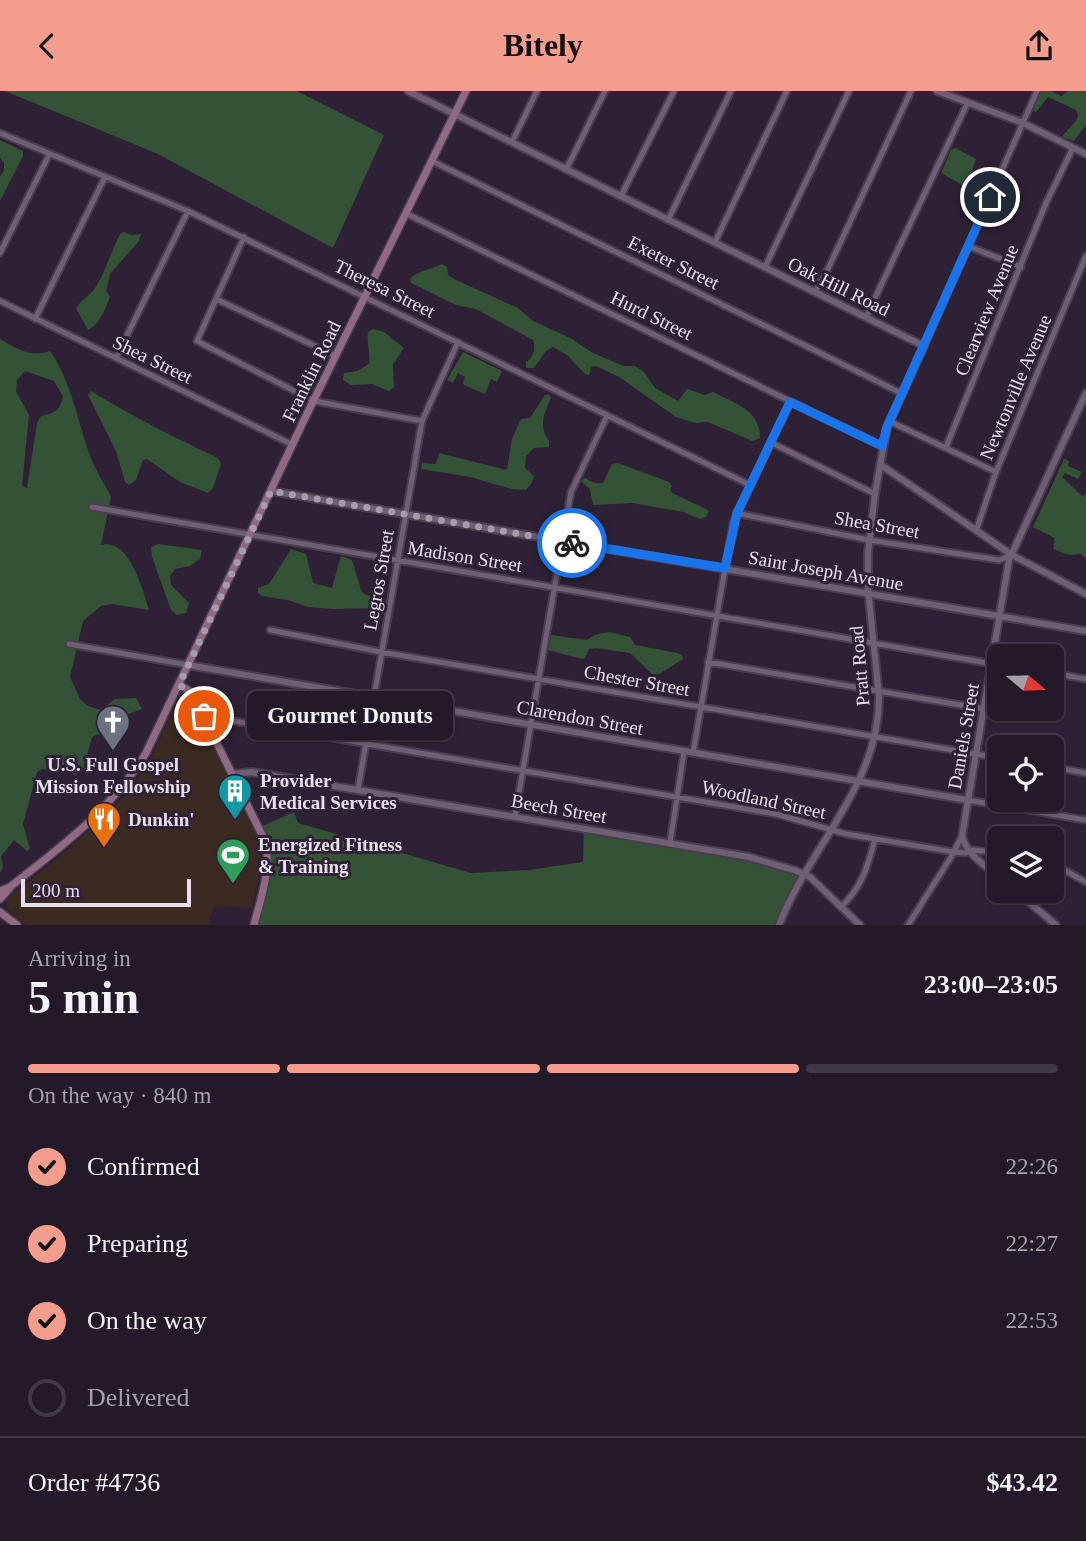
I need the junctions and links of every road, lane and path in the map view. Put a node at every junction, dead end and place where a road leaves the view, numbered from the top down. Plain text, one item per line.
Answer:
1 (408, 91) edge
2 (466, 91) edge
3 (537, 91) edge
4 (605, 91) edge
5 (674, 91) edge
6 (731, 91) edge
7 (787, 91) edge
8 (849, 91) edge
9 (911, 91) edge
10 (937, 91) edge
11 (1037, 91) edge
12 (968, 102) junction
13 (454, 114) junction
14 (1023, 123) junction
15 (0, 133) edge
16 (512, 142) junction
17 (1073, 148) junction
18 (1086, 154) edge
19 (49, 155) junction
20 (432, 161) junction
21 (566, 170) junction
22 (105, 177) junction
23 (621, 196) junction
24 (188, 211) junction
25 (407, 214) junction
26 (668, 220) junction
27 (244, 237) junction
28 (715, 243) junction
29 (968, 246) junction
30 (0, 253) edge
31 (1086, 256) edge
32 (765, 267) junction
33 (1021, 267) junction
34 (815, 292) junction
35 (366, 296) junction
36 (216, 299) junction
37 (0, 301) edge
38 (866, 317) junction
39 (35, 319) junction
40 (458, 342) junction
41 (924, 346) junction
42 (336, 356) junction
43 (116, 358) junction
44 (901, 393) junction
45 (1086, 393) edge
46 (314, 401) junction
47 (790, 402) junction
48 (607, 416) junction
49 (422, 421) junction
50 (889, 421) junction
51 (772, 443) junction
52 (293, 445) junction
53 (882, 446) junction
54 (946, 447) junction
55 (881, 465) junction
56 (996, 472) junction
57 (750, 485) junction
58 (271, 491) junction
59 (875, 494) junction
60 (92, 507) dead end
61 (405, 513) junction
62 (737, 513) junction
63 (976, 531) junction
64 (251, 534) junction
65 (870, 540) junction
66 (562, 542) junction
67 (1012, 555) junction
68 (398, 561) junction
69 (725, 568) junction
70 (554, 588) junction
71 (868, 593) junction
72 (1086, 594) edge
73 (1000, 615) junction
74 (716, 616) junction
75 (270, 630) dead end
76 (1086, 631) edge
77 (873, 642) junction
78 (69, 644) dead end
79 (997, 644) edge
80 (381, 652) junction
81 (708, 662) junction
82 (987, 663) edge
83 (188, 665) junction
84 (1064, 675) edge
85 (539, 678) junction
86 (1086, 679) edge
87 (179, 685) junction
88 (879, 691) junction
89 (374, 697) junction
90 (987, 697) edge
91 (701, 707) junction
92 (984, 709) junction
93 (204, 716) junction
94 (530, 724) junction
95 (873, 737) junction
96 (366, 744) junction
97 (684, 752) junction
98 (693, 753) junction
99 (975, 755) junction
100 (987, 756) edge
101 (1064, 769) edge
102 (522, 770) junction
103 (1086, 773) edge
104 (232, 774) junction
105 (860, 781) junction
106 (358, 789) junction
107 (678, 797) junction
108 (967, 800) junction
109 (515, 816) junction
110 (1086, 820) edge
111 (831, 830) junction
112 (962, 836) junction
113 (875, 838) junction
114 (670, 843) junction
115 (968, 851) junction
116 (954, 852) junction
117 (987, 852) edge
118 (987, 867) edge
119 (1064, 869) edge
120 (805, 875) junction
121 (1086, 881) edge
122 (10, 887) junction
123 (0, 891) edge
124 (0, 899) edge
125 (1030, 903) edge
126 (0, 906) edge
127 (841, 907) junction
128 (0, 912) edge
129 (15, 923) edge
130 (254, 925) edge
131 (779, 925) edge
132 (860, 925) edge
133 (908, 925) edge
134 (1056, 925) edge

1 - 13 street, Oak Hill Road
2 - 13 main road, Franklin Road
3 - 16 street
4 - 21 street
5 - 23 street
6 - 26 street
7 - 28 street
8 - 32 street
9 - 34 street
10 - 12 street
11 - 14 street
12 - 14 street
12 - 38 street
13 - 16 street, Oak Hill Road
13 - 20 main road, Franklin Road
14 - 17 street
14 - 29 street
15 - 19 street, Theresa Street
16 - 21 street, Oak Hill Road
17 - 18 street
17 - 33 street, Clearview Avenue
19 - 22 street, Theresa Street
19 - 30 street
20 - 25 main road, Franklin Road
20 - 44 street, Exeter Street
21 - 23 street, Oak Hill Road
22 - 24 street, Theresa Street
22 - 39 street
23 - 26 street, Oak Hill Road
24 - 27 street, Theresa Street
24 - 43 street
25 - 35 main road, Franklin Road
25 - 47 street, Hurd Street
26 - 28 street, Oak Hill Road
27 - 35 street, Theresa Street
27 - 36 street
28 - 32 street, Oak Hill Road
29 - 33 street
29 - 41 street
31 - 56 street, Newtonville Avenue
32 - 34 street, Oak Hill Road
33 - 54 street, Clearview Avenue
34 - 38 street, Oak Hill Road
35 - 40 street, Theresa Street
35 - 42 main road, Franklin Road
36 - 42 street
36 - 46 street
37 - 39 street, Shea Street
38 - 41 street, Oak Hill Road
39 - 43 street, Shea Street
40 - 48 street, Theresa Street
40 - 49 street, Legros Street
41 - 44 street
42 - 46 main road, Franklin Road
43 - 52 street, Shea Street
44 - 50 street
45 - 67 street, Daniels Street
46 - 49 street
46 - 52 main road, Franklin Road
47 - 51 street
47 - 53 street, Hurd Street
48 - 57 street, Theresa Street
48 - 66 street
49 - 61 street, Legros Street
50 - 53 street
50 - 54 street
51 - 57 street
51 - 59 street
52 - 58 main road, Franklin Road
53 - 55 street
54 - 56 street
55 - 59 street, Pratt Road
55 - 63 street
56 - 63 street, Newtonville Avenue
57 - 62 street
58 - 61 street, Saint Joseph Avenue
58 - 64 main road, Franklin Road
59 - 65 street, Pratt Road
60 - 64 street, Madison Street
61 - 66 street, Saint Joseph Avenue
61 - 68 street, Legros Street
62 - 65 street, Shea Street
62 - 69 street
63 - 67 street
64 - 68 street, Madison Street
64 - 83 main road, Franklin Road
65 - 67 street, Shea Street
65 - 71 street, Pratt Road
66 - 69 street, Saint Joseph Avenue
66 - 70 street
67 - 72 street
67 - 73 street, Daniels Street
68 - 70 street, Madison Street
68 - 80 street, Legros Street
69 - 71 street, Saint Joseph Avenue
69 - 74 street
70 - 74 street, Madison Street
70 - 85 street
71 - 73 street, Saint Joseph Avenue
71 - 77 street, Pratt Road
73 - 76 street, Saint Joseph Avenue
73 - 79 street, Daniels Street
74 - 77 street, Madison Street
74 - 81 street
75 - 80 street, Chester Street
77 - 82 street, Madison Street
77 - 88 street, Pratt Road
78 - 83 street, Clarendon Street
80 - 85 street, Chester Street
80 - 89 street, Legros Street
81 - 88 street
81 - 91 street
83 - 87 main road, Franklin Road
83 - 89 street, Clarendon Street
84 - 86 street
85 - 91 street, Chester Street
85 - 94 street
87 - 93 main road
87 - 122 main road, Franklin Road
88 - 92 street
88 - 95 street, Pratt Road
89 - 94 street, Clarendon Street
89 - 96 street, Legros Street
90 - 92 street, Daniels Street
91 - 95 street, Chester Street
91 - 98 street
92 - 99 street, Daniels Street
93 - 96 street, Woodland Street
93 - 104 main road
94 - 97 street, Clarendon Street
94 - 102 street
95 - 99 street, Chester Street
95 - 105 street, Pratt Road
96 - 102 street, Woodland Street
96 - 106 street, Legros Street
97 - 98 street, Clarendon Street
97 - 107 street
98 - 105 street, Clarendon Street
99 - 100 street, Chester Street
99 - 108 street, Daniels Street
101 - 103 street
102 - 107 street, Woodland Street
102 - 109 street
104 - 106 street, Beech Street
104 - 130 main road
105 - 108 street, Clarendon Street
105 - 111 street, Pratt Road
106 - 109 street, Beech Street
107 - 111 street, Woodland Street
107 - 114 street
108 - 110 street, Clarendon Street
108 - 112 street, Daniels Street
109 - 114 street, Beech Street
111 - 113 street, Woodland Street
111 - 120 street, Pratt Road
112 - 115 street, Daniels Street
112 - 116 street
113 - 116 street, Woodland Street
113 - 127 street
114 - 120 street, Beech Street
115 - 116 street, Woodland Street
115 - 117 street, Woodland Street
115 - 118 street, Daniels Street
116 - 133 street
119 - 121 street
120 - 127 street, Beech Street
120 - 131 street, Pratt Road
122 - 123 main road
122 - 124 main road
125 - 134 street
126 - 129 main road
127 - 132 street, Beech Street
128 - 129 main road

